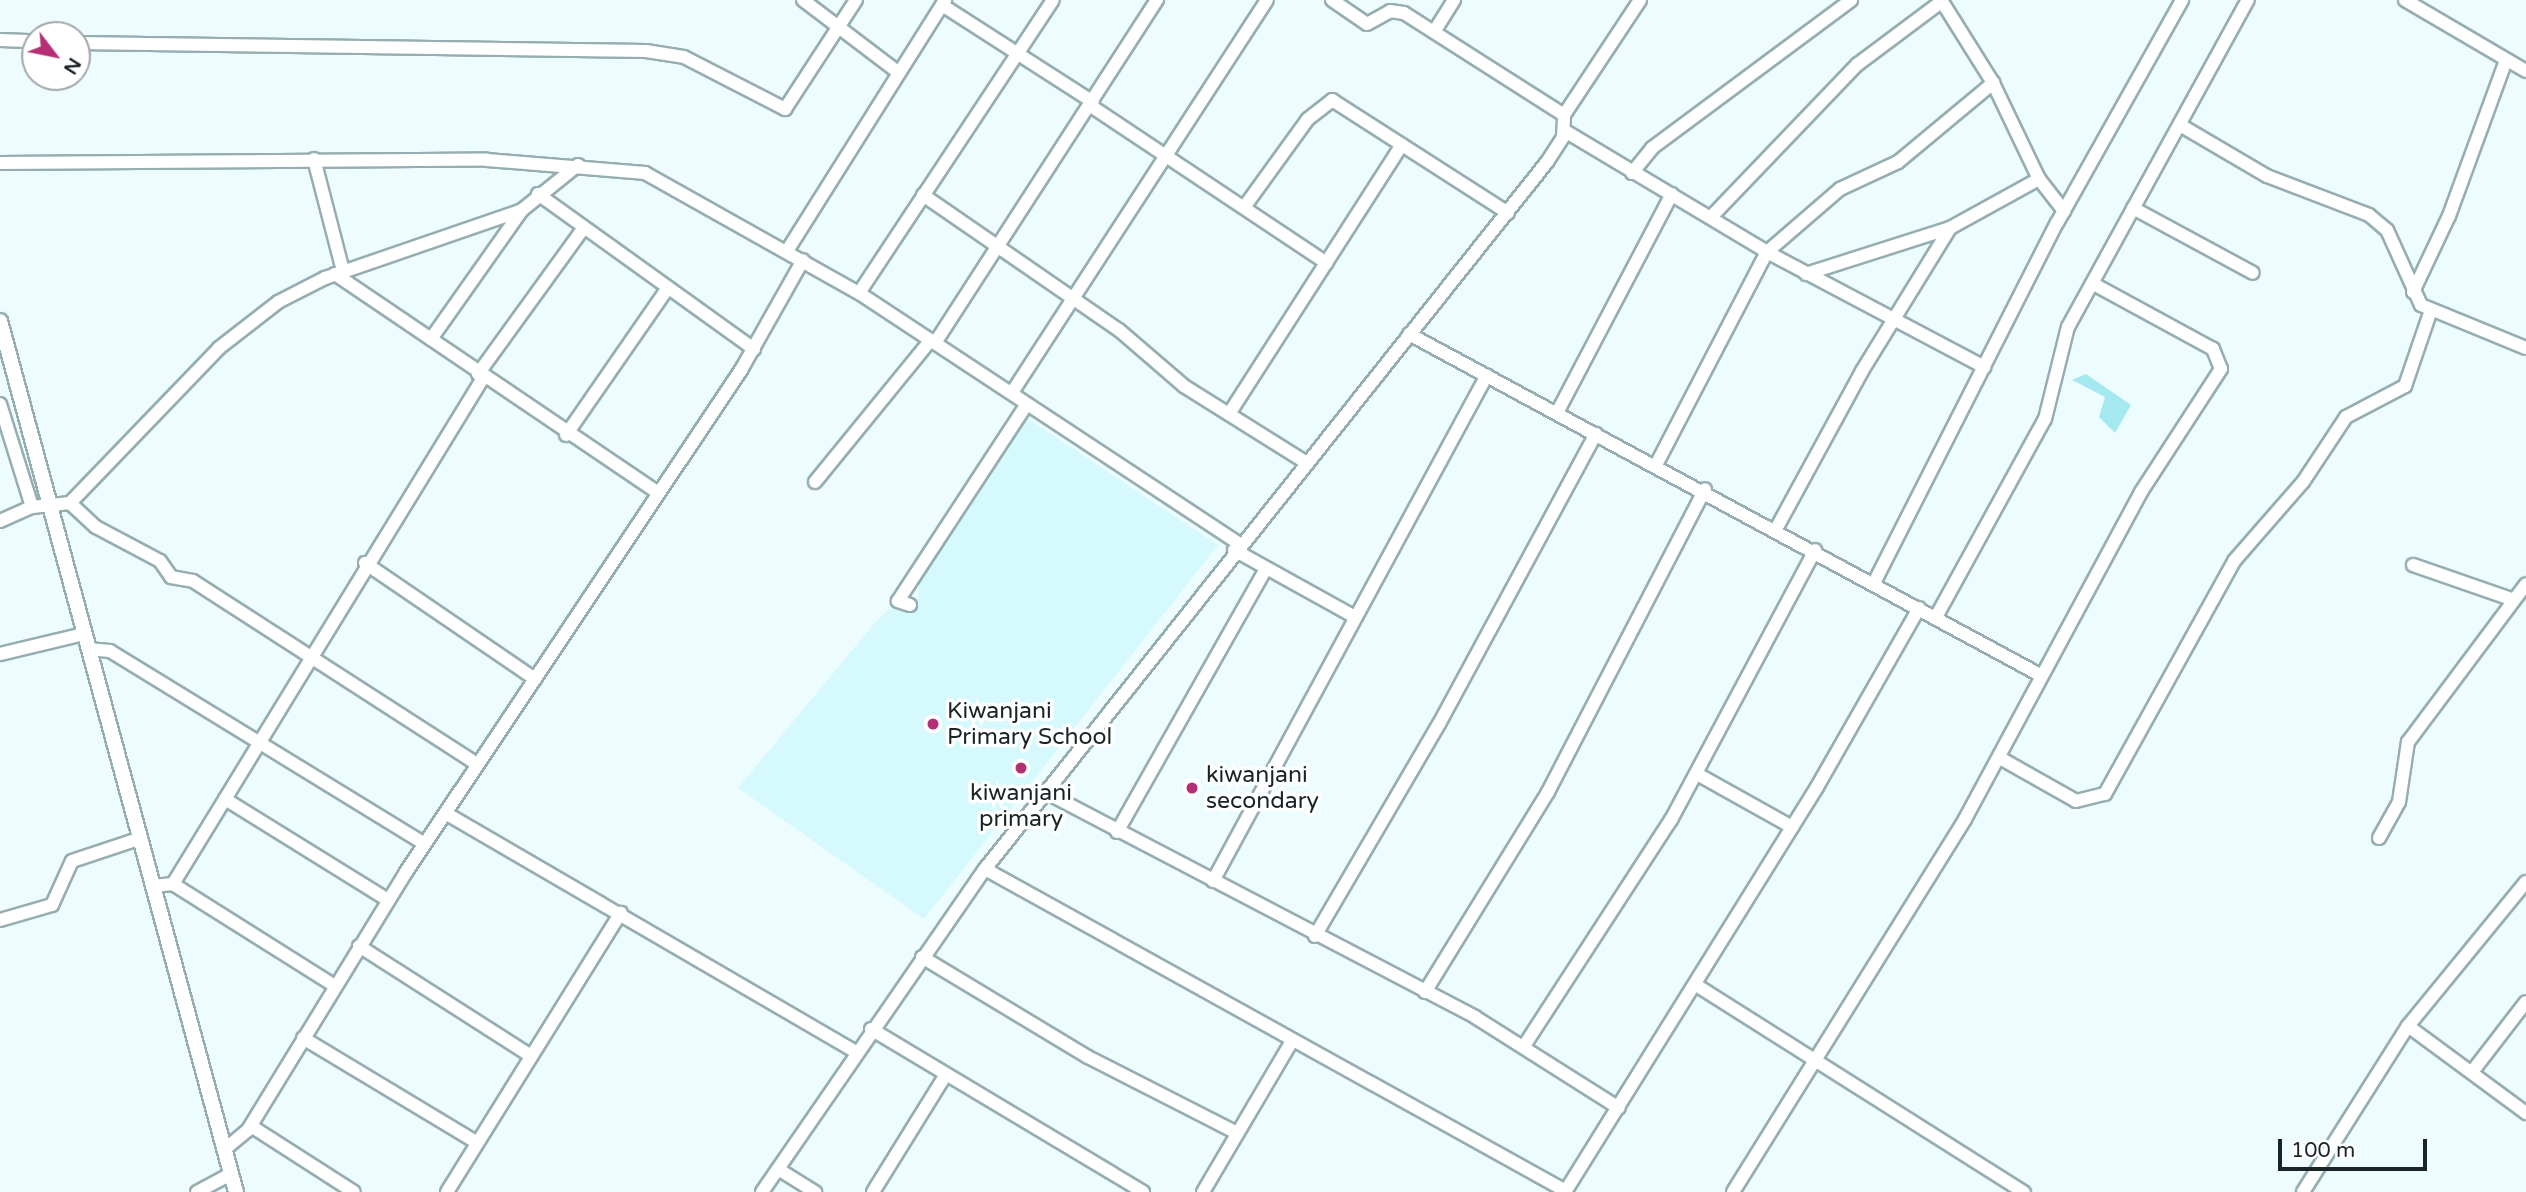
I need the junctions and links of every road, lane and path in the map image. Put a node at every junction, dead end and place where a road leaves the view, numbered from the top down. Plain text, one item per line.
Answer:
1 (803, 0) edge
2 (856, 0) edge
3 (1053, 0) edge
4 (1157, 0) edge
5 (1267, 0) edge
6 (1332, 0) edge
7 (1454, 0) edge
8 (1640, 0) edge
9 (1851, 0) edge
10 (2182, 0) edge
11 (2248, 0) edge
12 (2405, 0) edge
13 (1941, 1) edge
14 (944, 3) edge
15 (840, 28) junction
16 (1434, 32) junction
17 (0, 40) edge
18 (21, 41) edge
19 (91, 43) edge
20 (1016, 55) junction
21 (2506, 60) junction
22 (2526, 71) edge
23 (898, 72) junction
24 (1993, 83) junction
25 (1092, 104) junction
26 (1564, 115) junction
27 (2180, 125) junction
28 (1565, 131) junction
29 (1402, 145) junction
30 (1168, 153) junction
31 (314, 159) junction
32 (0, 163) edge
33 (578, 165) junction
34 (1632, 173) junction
35 (2039, 179) junction
36 (538, 194) junction
37 (1672, 194) junction
38 (923, 195) junction
39 (1245, 206) junction
40 (2133, 208) junction
41 (522, 210) junction
42 (2064, 211) junction
43 (1508, 213) junction
44 (1712, 216) junction
45 (1950, 228) junction
46 (583, 229) junction
47 (997, 248) junction
48 (787, 251) junction
49 (1767, 252) junction
50 (803, 260) junction
51 (1326, 263) junction
52 (339, 272) junction
53 (2253, 273) dead end
54 (1806, 274) junction
55 (2094, 284) junction
56 (667, 289) junction
57 (2413, 292) junction
58 (859, 293) junction
59 (1072, 298) junction
60 (2431, 310) junction
61 (1894, 319) junction
62 (0, 321) edge
63 (1409, 334) junction
64 (431, 339) junction
65 (933, 342) junction
66 (2526, 348) edge
67 (754, 349) junction
68 (1984, 367) junction
69 (1487, 375) junction
70 (481, 376) junction
71 (1013, 391) junction
72 (0, 404) edge
73 (1027, 404) junction
74 (1558, 411) junction
75 (1229, 414) junction
76 (1596, 434) junction
77 (566, 435) junction
78 (1305, 462) junction
79 (1656, 465) junction
80 (815, 482) dead end
81 (1705, 489) junction
82 (660, 493) junction
83 (70, 503) junction
84 (32, 508) junction
85 (49, 508) junction
86 (0, 521) edge
87 (1776, 530) junction
88 (1237, 547) junction
89 (1815, 550) junction
90 (365, 563) junction
91 (2413, 565) dead end
92 (1266, 569) junction
93 (1874, 583) junction
94 (2526, 584) edge
95 (2511, 599) junction
96 (909, 605) dead end
97 (1919, 608) junction
98 (1355, 617) junction
99 (1936, 617) junction
100 (86, 641) junction
101 (0, 654) edge
102 (311, 657) junction
103 (2042, 677) junction
104 (535, 679) junction
105 (259, 743) junction
106 (2000, 758) junction
107 (477, 764) junction
108 (1697, 774) junction
109 (1047, 793) junction
110 (225, 799) junction
111 (447, 814) junction
112 (1792, 827) junction
113 (1117, 832) junction
114 (141, 838) junction
115 (2379, 838) dead end
116 (425, 844) junction
117 (985, 869) junction
118 (1213, 881) junction
119 (2526, 882) edge
120 (173, 884) junction
121 (153, 886) junction
122 (388, 900) junction
123 (621, 913) junction
124 (0, 920) edge
125 (1315, 936) junction
126 (359, 946) junction
127 (922, 957) junction
128 (1696, 985) junction
129 (335, 986) junction
130 (1425, 992) junction
131 (2526, 1002) edge
132 (2409, 1026) junction
133 (871, 1029) junction
134 (303, 1038) junction
135 (1292, 1041) junction
136 (1524, 1046) junction
137 (854, 1051) junction
138 (531, 1056) junction
139 (1816, 1059) junction
140 (2472, 1072) junction
141 (945, 1076) junction
142 (1619, 1108) junction
143 (2526, 1113) edge
144 (251, 1126) junction
145 (1237, 1133) junction
146 (476, 1142) junction
147 (224, 1150) junction
148 (778, 1169) junction
149 (231, 1174) junction
150 (1565, 1191) edge
151 (197, 1192) edge
152 (236, 1192) edge
153 (354, 1192) edge
154 (447, 1192) edge
155 (762, 1192) edge
156 (815, 1192) edge
157 (873, 1192) edge
158 (1143, 1192) edge
159 (1203, 1192) edge
160 (1733, 1192) edge
161 (2024, 1192) edge
162 (2303, 1192) edge

1 - 15 street
2 - 15 street
3 - 20 street
4 - 25 street
5 - 30 street
6 - 16 street
7 - 16 street
8 - 26 street
9 - 34 street
10 - 42 street
11 - 27 street
12 - 21 street
13 - 24 street
13 - 44 street
14 - 20 street
14 - 23 street
15 - 19 street
15 - 23 street
16 - 26 street
17 - 18 street
20 - 25 street
20 - 38 street
21 - 22 street
21 - 57 street
23 - 48 street
24 - 35 street
24 - 49 street
25 - 30 street
25 - 47 street
26 - 28 street
27 - 40 street
27 - 57 street
28 - 34 street
28 - 43 street
29 - 39 street
29 - 43 street
29 - 51 street
30 - 39 street
30 - 59 street
31 - 32 street
31 - 33 street
31 - 52 street
33 - 36 street
33 - 48 street
34 - 37 street
35 - 42 street
35 - 45 street
36 - 41 street
36 - 46 street
37 - 44 street
37 - 74 street
38 - 47 street
38 - 58 street
39 - 51 street
40 - 53 street
40 - 55 street
41 - 52 street
41 - 64 street
42 - 68 street
43 - 63 street
44 - 49 street
45 - 54 street
45 - 61 street
46 - 56 street
46 - 70 street
47 - 59 street
47 - 65 street
48 - 50 street
49 - 54 street
49 - 79 street
50 - 58 street
50 - 67 street
51 - 75 street
52 - 64 street
52 - 83 street
54 - 61 street
55 - 99 street
55 - 103 street
56 - 67 street
56 - 77 street
57 - 60 street
58 - 65 street
59 - 71 street
59 - 75 street
60 - 66 street
60 - 106 street
61 - 68 street
61 - 87 street
62 - 85 street
63 - 69 street
63 - 78 street
64 - 70 street
65 - 71 street
65 - 80 street
67 - 82 street
68 - 93 street
69 - 74 street
69 - 98 street
70 - 77 street
70 - 90 street
71 - 73 street
72 - 84 street
73 - 88 street
73 - 96 street
74 - 76 street
75 - 78 street
76 - 79 street
76 - 125 street
77 - 82 street
78 - 88 street
79 - 81 street
81 - 87 street
81 - 130 street
82 - 104 street
83 - 85 street
83 - 102 street
84 - 85 street
84 - 86 street
85 - 100 street
87 - 89 street
88 - 92 street
88 - 109 street
89 - 93 street
89 - 108 street
90 - 102 street
90 - 104 street
91 - 95 street
92 - 98 street
92 - 113 street
93 - 97 street
94 - 95 street
95 - 115 street
97 - 99 street
97 - 112 street
98 - 118 street
99 - 103 street
100 - 101 street
100 - 105 street
100 - 114 street
102 - 105 street
102 - 107 street
103 - 106 street
104 - 107 street
105 - 110 street
105 - 116 street
106 - 139 street
107 - 111 street
108 - 112 street
108 - 136 street
109 - 113 street
109 - 117 street
110 - 120 street
110 - 122 street
111 - 116 street
111 - 123 street
112 - 128 street
113 - 118 street
114 - 121 street
114 - 124 street
116 - 122 street
117 - 127 street
117 - 135 street
118 - 125 street
119 - 132 street
120 - 121 street
120 - 129 street
121 - 147 street
122 - 126 street
123 - 137 street
123 - 138 street
125 - 130 street
126 - 129 street
126 - 138 street
127 - 133 street
127 - 145 street
128 - 139 street
128 - 142 street
129 - 134 street
130 - 136 street
131 - 140 street
132 - 140 street
132 - 162 street
133 - 137 street
133 - 141 street
134 - 144 street
134 - 146 street
135 - 145 street
135 - 150 street
136 - 142 street
137 - 148 street
138 - 146 street
139 - 160 street
139 - 161 street
140 - 143 street
141 - 157 street
141 - 158 street
142 - 150 street
144 - 147 street
144 - 153 street
145 - 159 street
146 - 154 street
147 - 149 street
148 - 155 street
148 - 156 street
149 - 151 street
149 - 152 street

